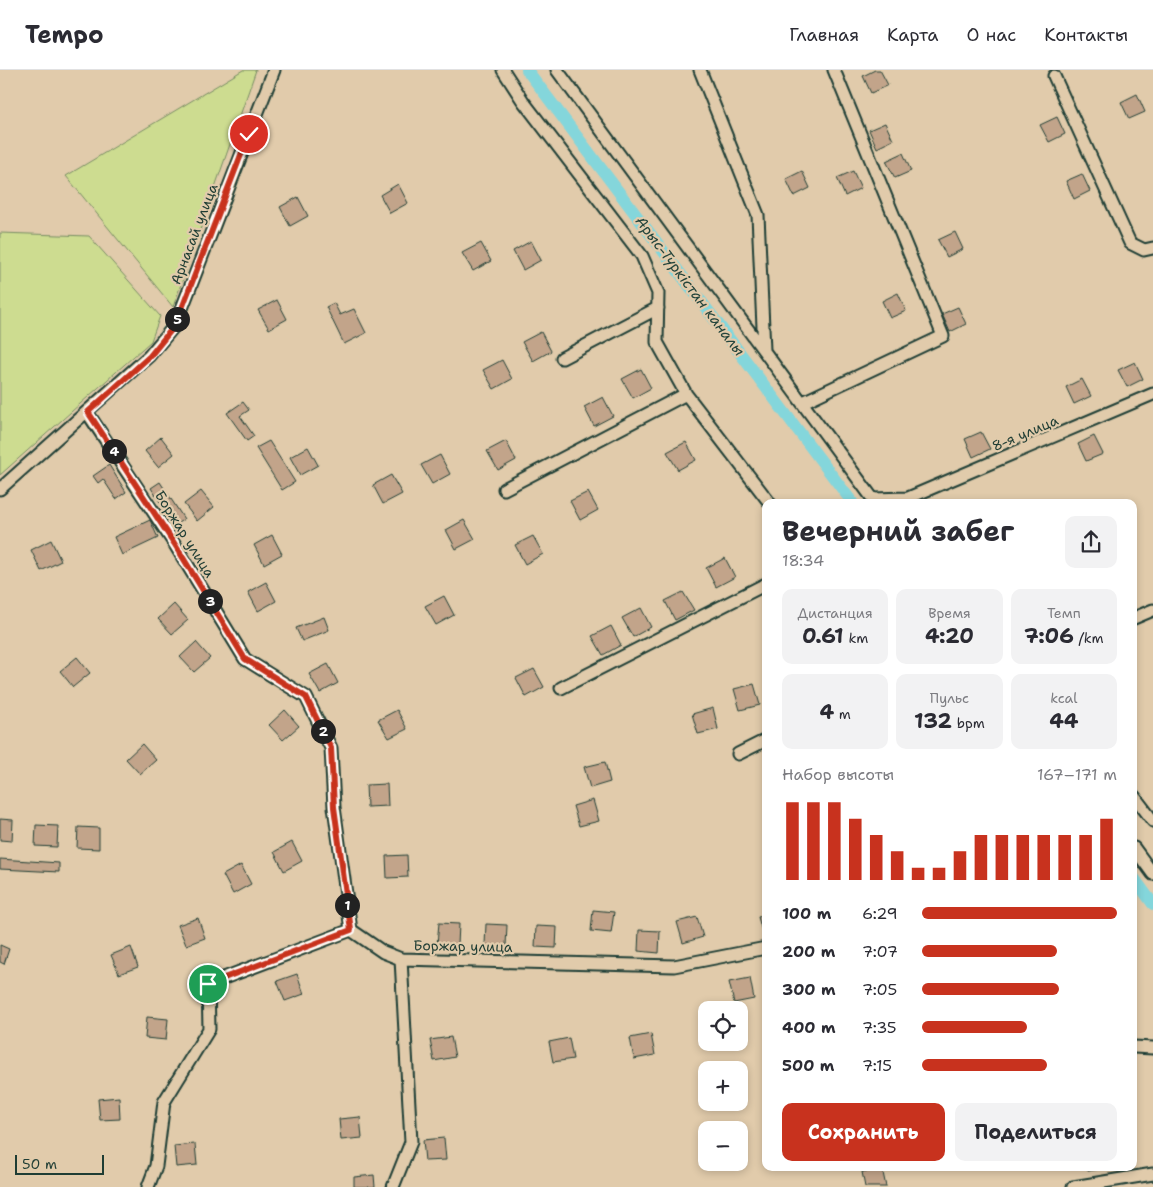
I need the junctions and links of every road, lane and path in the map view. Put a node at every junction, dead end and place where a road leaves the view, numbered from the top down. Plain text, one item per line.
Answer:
1 (274, 70) edge
2 (503, 70) edge
3 (557, 70) edge
4 (700, 70) edge
5 (834, 70) edge
6 (1054, 76) dead end
7 (1153, 248) edge
8 (658, 308) junction
9 (764, 350) junction
10 (562, 358) dead end
11 (686, 394) junction
12 (1153, 394) edge
13 (802, 402) junction
14 (88, 412) junction
15 (0, 489) edge
16 (504, 489) dead end
17 (767, 499) edge
18 (873, 499) edge
19 (912, 499) edge
20 (762, 586) edge
21 (1153, 610) edge
22 (1137, 617) edge
23 (561, 688) dead end
24 (762, 742) edge
25 (738, 754) dead end
26 (1137, 800) edge
27 (1152, 817) edge
28 (1137, 852) edge
29 (1153, 874) edge
30 (351, 930) junction
31 (762, 949) edge
32 (401, 959) junction
33 (1137, 1047) edge
34 (1153, 1048) edge
35 (1153, 1174) edge
36 (148, 1187) edge
37 (392, 1187) edge
38 (1073, 1187) edge

1 - 14 street, Арнасай улица
2 - 8 street
3 - 9 street
4 - 9 street
5 - 13 street
6 - 7 street
8 - 10 street
8 - 11 street
9 - 13 street
11 - 16 street
11 - 17 street
12 - 19 street, 8-я улица
13 - 18 street
14 - 15 street, Арнасай улица
14 - 30 street, Боржар улица
20 - 23 street
21 - 22 street
24 - 25 street
26 - 27 street
28 - 29 street
30 - 32 street, Боржар улица
30 - 36 street
31 - 32 street, Боржар улица
32 - 37 street
33 - 34 street
35 - 38 street

